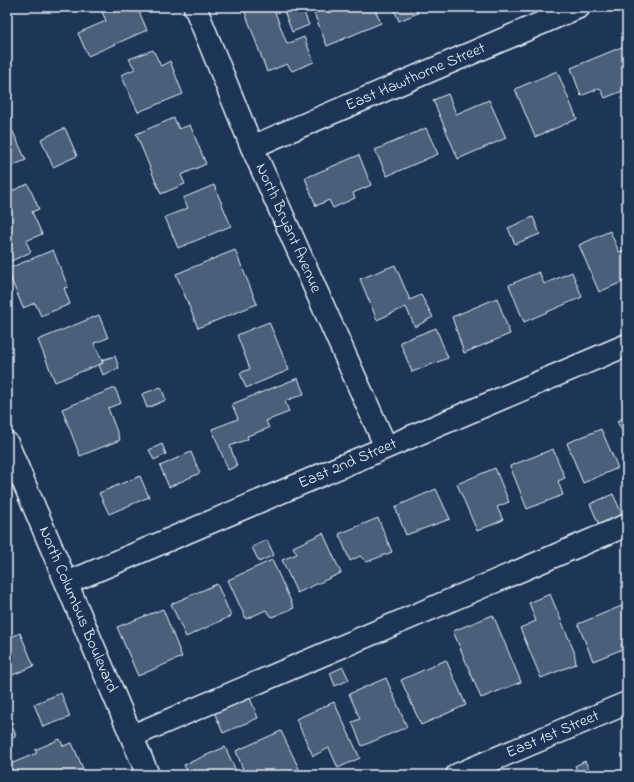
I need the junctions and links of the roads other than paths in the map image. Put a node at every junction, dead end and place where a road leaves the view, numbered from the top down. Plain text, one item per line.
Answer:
1 (195, 7) edge
2 (579, 7) edge
3 (252, 147) junction
4 (627, 345) edge
5 (7, 444) edge
6 (386, 447) junction
7 (627, 525) edge
8 (67, 583) junction
9 (627, 703) edge
10 (132, 736) junction
11 (148, 775) edge
12 (457, 775) edge

1 - 3 street, North Bryant Avenue
2 - 3 street, East Hawthorne Street
3 - 6 street, North Bryant Avenue
4 - 6 street, East 2nd Street
5 - 8 street, North Columbus Boulevard
6 - 8 street, East 2nd Street
7 - 10 street
8 - 10 street, North Columbus Boulevard
9 - 12 street, East 1st Street
10 - 11 street, North Columbus Boulevard

